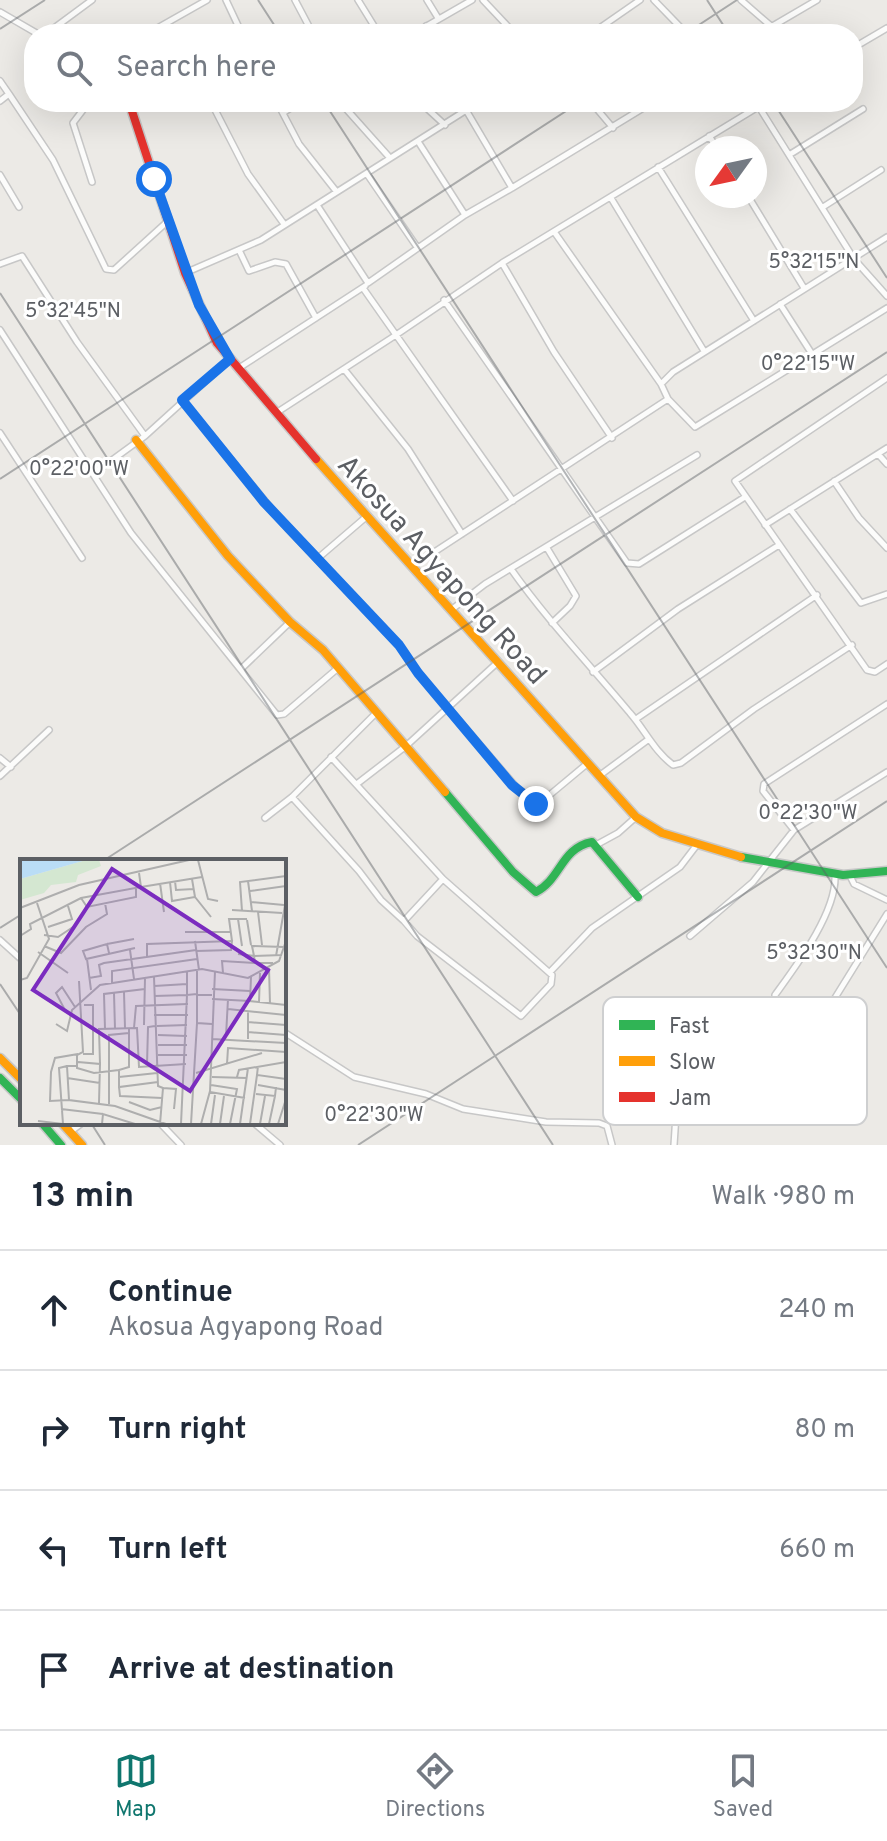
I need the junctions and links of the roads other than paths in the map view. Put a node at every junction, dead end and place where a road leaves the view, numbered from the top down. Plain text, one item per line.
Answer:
1 (92, 0) edge
2 (207, 0) edge
3 (226, 0) edge
4 (295, 0) edge
5 (358, 0) edge
6 (427, 0) edge
7 (472, 0) edge
8 (483, 0) edge
9 (640, 0) edge
10 (654, 0) edge
11 (741, 0) edge
12 (817, 0) edge
13 (0, 12) edge
14 (438, 18) junction
15 (168, 22) joint
16 (60, 24) edge
17 (164, 24) edge
18 (237, 24) edge
19 (308, 24) edge
20 (373, 24) edge
21 (429, 24) edge
22 (506, 24) edge
23 (605, 24) edge
24 (677, 24) edge
25 (769, 24) edge
26 (775, 24) edge
27 (24, 26) edge
28 (887, 28) edge
29 (863, 42) edge
30 (0, 81) edge
31 (9, 94) junction
32 (0, 101) edge
33 (81, 112) edge
34 (132, 112) edge
35 (216, 112) edge
36 (349, 112) edge
37 (431, 112) edge
38 (463, 112) edge
39 (467, 112) edge
40 (599, 112) edge
41 (638, 112) edge
42 (750, 112) edge
43 (762, 112) edge
44 (858, 112) edge
45 (283, 113) edge
46 (445, 125) junction
47 (613, 128) junction
48 (709, 136) edge
49 (419, 143) junction
50 (695, 145) edge
51 (789, 155) junction
52 (390, 158) junction
53 (658, 167) junction
54 (881, 170) dead end
55 (367, 174) junction
56 (0, 175) edge
57 (92, 182) dead end
58 (512, 188) junction
59 (336, 191) junction
60 (611, 198) junction
61 (317, 205) junction
62 (19, 207) dead end
63 (823, 207) junction
64 (755, 208) edge
65 (465, 215) junction
66 (168, 221) junction
67 (284, 224) junction
68 (555, 233) junction
69 (887, 237) edge
70 (417, 247) junction
71 (239, 250) junction
72 (854, 259) junction
73 (502, 263) junction
74 (0, 264) edge
75 (185, 273) junction
76 (366, 285) junction
77 (804, 288) junction
78 (887, 296) edge
79 (444, 300) junction
80 (780, 304) junction
81 (887, 308) edge
82 (316, 318) junction
83 (754, 321) junction
84 (0, 330) edge
85 (396, 335) junction
86 (704, 351) junction
87 (812, 354) junction
88 (230, 359) junction
89 (238, 369) junction
90 (344, 369) junction
91 (887, 378) edge
92 (661, 384) junction
93 (668, 399) junction
94 (182, 400) junction
95 (276, 413) junction
96 (0, 433) edge
97 (145, 436) junction
98 (612, 438) junction
99 (136, 440) junction
100 (887, 448) edge
101 (878, 454) junction
102 (697, 455) dead end
103 (887, 464) edge
104 (560, 470) junction
105 (93, 474) junction
106 (834, 481) junction
107 (745, 497) junction
108 (513, 501) junction
109 (790, 509) junction
110 (366, 517) junction
111 (597, 520) junction
112 (765, 525) junction
113 (462, 534) junction
114 (779, 545) junction
115 (547, 548) junction
116 (887, 548) edge
117 (82, 558) dead end
118 (317, 559) junction
119 (413, 566) junction
120 (511, 569) junction
121 (887, 594) edge
122 (817, 595) junction
123 (451, 610) junction
124 (290, 622) junction
125 (552, 623) junction
126 (852, 645) junction
127 (498, 662) junction
128 (887, 664) edge
129 (338, 668) junction
130 (241, 669) junction
131 (593, 672) junction
132 (887, 704) edge
133 (449, 708) junction
134 (376, 713) junction
135 (636, 719) junction
136 (49, 730) dead end
137 (649, 739) junction
138 (406, 746) junction
139 (331, 757) junction
140 (0, 758) edge
141 (588, 763) junction
142 (11, 767) junction
143 (887, 772) edge
144 (0, 776) edge
145 (599, 776) junction
146 (358, 783) junction
147 (292, 797) junction
148 (636, 817) junction
149 (265, 818) dead end
150 (794, 830) junction
151 (596, 845) junction
152 (696, 846) junction
153 (771, 862) junction
154 (887, 871) edge
155 (835, 875) junction
156 (851, 878) junction
157 (443, 879) junction
158 (638, 897) junction
159 (887, 900) edge
160 (887, 914) edge
161 (404, 921) junction
162 (690, 936) dead end
163 (0, 940) edge
164 (20, 957) edge
165 (550, 972) junction
166 (776, 997) edge
167 (836, 997) edge
168 (286, 1033) edge
169 (0, 1058) edge
170 (0, 1078) edge
171 (20, 1078) edge
172 (20, 1098) edge
173 (603, 1124) edge
174 (44, 1125) edge
175 (64, 1125) edge
176 (79, 1125) edge
177 (162, 1125) edge
178 (256, 1125) edge
179 (604, 1125) edge
180 (675, 1125) edge
181 (70, 1132) junction
182 (61, 1145) edge
183 (82, 1145) edge
184 (181, 1145) edge
185 (280, 1145) edge
186 (612, 1145) edge
187 (674, 1145) edge

1 - 16 street
2 - 15 street
3 - 18 street
4 - 19 street
5 - 20 street
6 - 14 street
7 - 14 street
8 - 22 street
9 - 23 street
10 - 24 street
11 - 25 street
12 - 26 street
13 - 27 street
14 - 21 street
15 - 17 street
28 - 29 street
30 - 31 street
31 - 32 street
31 - 66 street
33 - 57 street
34 - 66 main road, Akosua Agyapong Road
35 - 67 street
36 - 52 street
37 - 46 street
38 - 46 street
39 - 58 street
40 - 47 street
41 - 47 street
42 - 48 street
43 - 51 street
44 - 51 street
45 - 59 street
46 - 49 street
47 - 58 street
49 - 52 street
49 - 65 street
50 - 53 street
51 - 63 street
52 - 55 street
53 - 60 street
53 - 83 street
54 - 63 street
55 - 59 street
55 - 70 street
56 - 62 street
58 - 65 street
59 - 61 street
60 - 68 street
60 - 86 street
61 - 67 street
61 - 76 street
63 - 72 street
64 - 77 street
65 - 70 street
66 - 75 main road, Akosua Agyapong Road
67 - 71 street
68 - 73 street
68 - 92 street
69 - 72 street
70 - 76 street
71 - 75 street
71 - 82 street
72 - 77 street
72 - 78 street
73 - 79 street
73 - 98 street
74 - 97 street
75 - 88 main road, Akosua Agyapong Road
76 - 82 street
76 - 85 street
77 - 80 street
79 - 85 street
79 - 104 street
80 - 83 street
80 - 87 street
81 - 87 street
82 - 89 street
83 - 86 street
84 - 105 street
85 - 90 street
85 - 108 street
86 - 92 street
87 - 93 street
88 - 89 main road, Akosua Agyapong Road
88 - 94 street
89 - 95 main road, Akosua Agyapong Road
90 - 95 street
90 - 113 street
91 - 107 street
92 - 93 street
93 - 98 street
94 - 97 street
94 - 118 street
95 - 110 main road, Akosua Agyapong Road
96 - 117 street
97 - 99 street
98 - 104 street
99 - 105 street
99 - 124 main road
100 - 101 street
101 - 103 street
101 - 106 street
102 - 111 street
104 - 108 street
104 - 111 street
105 - 130 street
106 - 109 street
106 - 116 street
107 - 111 street
107 - 112 street
108 - 113 street
109 - 112 street
109 - 121 street
110 - 118 street
110 - 119 main road, Akosua Agyapong Road
111 - 115 street
112 - 114 street
113 - 119 street
114 - 122 street
114 - 131 street
115 - 120 street
115 - 125 street
118 - 133 street
119 - 123 main road, Akosua Agyapong Road
120 - 123 street
120 - 125 street
122 - 126 street
122 - 135 street
123 - 127 main road, Akosua Agyapong Road
124 - 129 main road
124 - 130 street
125 - 131 street
126 - 128 street
126 - 137 street
127 - 133 street
127 - 141 main road, Akosua Agyapong Road
129 - 130 street
129 - 134 main road
131 - 135 street
132 - 150 street
133 - 138 street
133 - 141 street
134 - 138 main road
134 - 139 street
135 - 137 street
136 - 142 street
137 - 145 street
138 - 146 street
138 - 151 main road
139 - 146 street
139 - 147 street
140 - 142 street
141 - 145 main road, Akosua Agyapong Road
142 - 144 street
143 - 150 street
145 - 148 main road, Akosua Agyapong Road
146 - 157 street
147 - 149 street
147 - 161 street
148 - 151 street
148 - 152 main road, Akosua Agyapong Road
150 - 153 street
151 - 158 main road
152 - 153 main road, Akosua Agyapong Road
152 - 158 street
153 - 155 main road, Akosua Agyapong Road
153 - 162 street
154 - 156 main road, Akosua Agyapong Road
155 - 156 main road, Akosua Agyapong Road
155 - 166 street
156 - 159 street
157 - 161 street
157 - 165 street
158 - 165 street
160 - 167 street
161 - 165 street
163 - 164 street
168 - 173 street
169 - 171 main road
170 - 172 main road
174 - 182 main road
175 - 181 main road
176 - 181 street
177 - 184 street
178 - 185 street
179 - 186 street
180 - 187 street
181 - 183 main road

